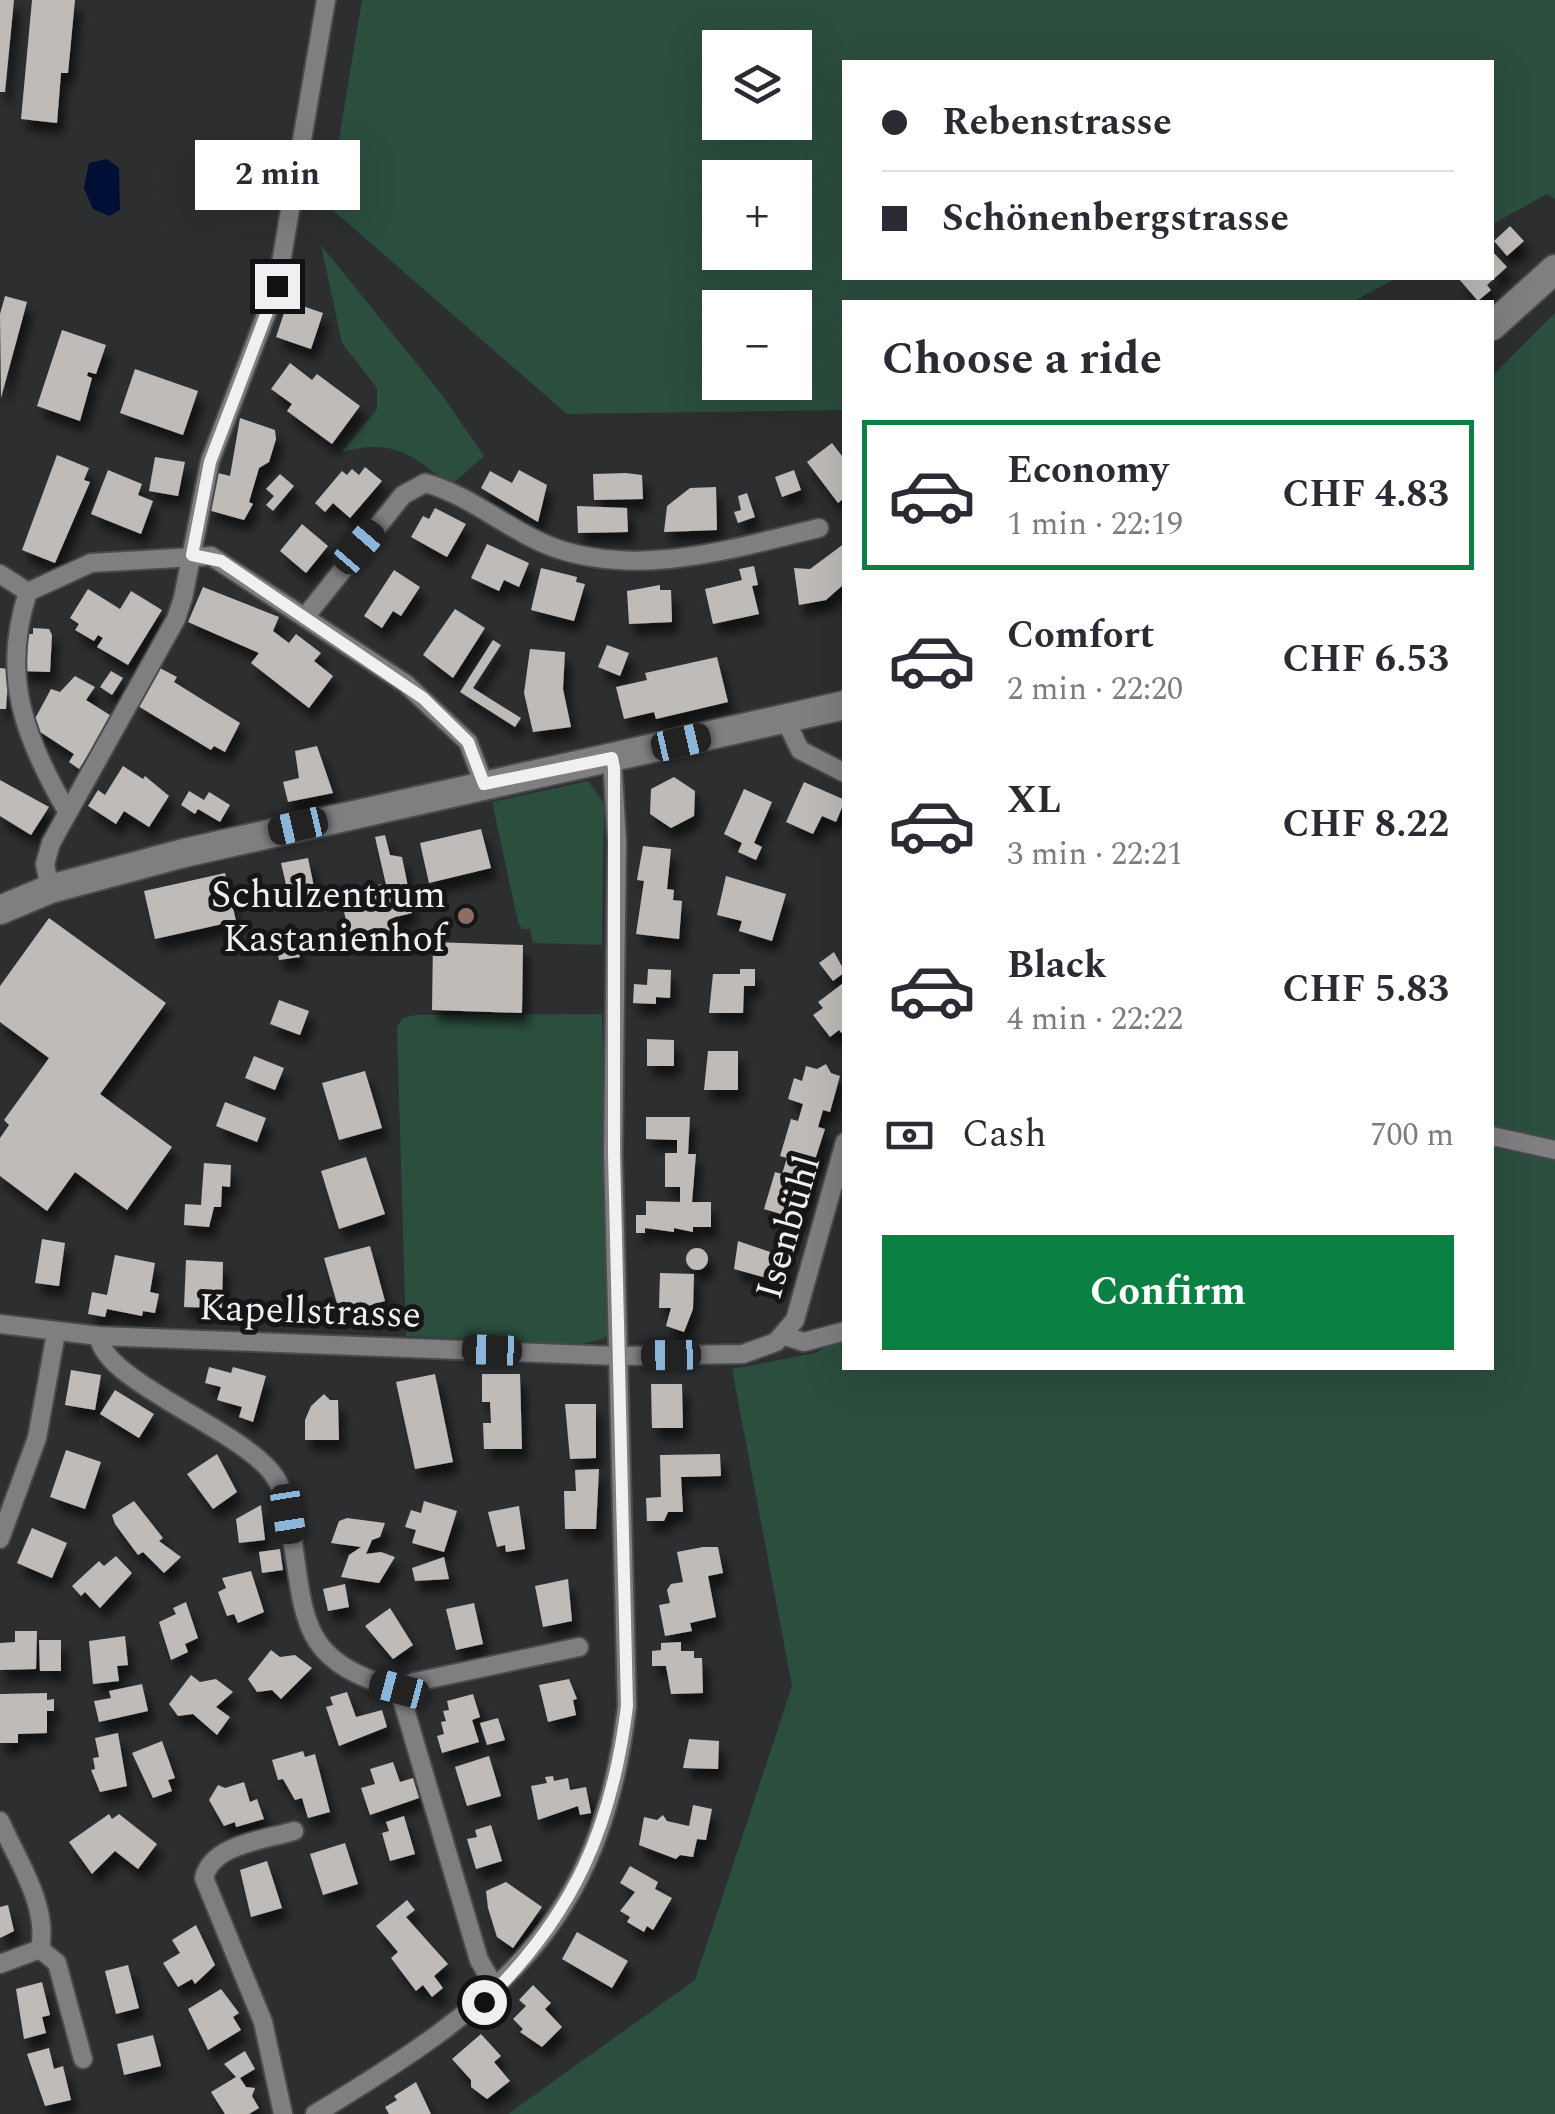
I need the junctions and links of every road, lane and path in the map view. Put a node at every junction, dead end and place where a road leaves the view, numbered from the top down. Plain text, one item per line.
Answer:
1 (326, 0) edge
2 (1555, 270) edge
3 (1494, 324) edge
4 (819, 528) dead end
5 (192, 555) junction
6 (0, 574) edge
7 (28, 592) junction
8 (305, 617) junction
9 (842, 706) edge
10 (785, 719) junction
11 (612, 758) junction
12 (842, 772) edge
13 (484, 784) junction
14 (67, 811) junction
15 (50, 889) junction
16 (0, 910) edge
17 (1494, 1136) edge
18 (1555, 1150) edge
19 (842, 1153) edge
20 (0, 1324) edge
21 (56, 1333) junction
22 (842, 1333) edge
23 (99, 1336) junction
24 (785, 1336) junction
25 (618, 1356) junction
26 (0, 1539) edge
27 (579, 1648) dead end
28 (399, 1689) junction
29 (0, 1821) edge
30 (294, 1830) dead end
31 (40, 1950) junction
32 (0, 1964) edge
33 (496, 1989) junction
34 (83, 2060) dead end
35 (284, 2114) edge
36 (315, 2114) edge

1 - 5 street
2 - 3 main road
4 - 8 street
5 - 7 street
5 - 8 street
5 - 14 street
6 - 7 street
7 - 14 street
8 - 13 street
9 - 10 main road
10 - 11 main road
10 - 12 street
11 - 13 main road
11 - 25 street
13 - 15 main road
14 - 15 street
15 - 16 main road
17 - 18 street
19 - 24 street, Isenbühl
20 - 21 street, Kapellstrasse
21 - 23 street, Kapellstrasse
21 - 26 street
22 - 24 street
23 - 25 street, Kapellstrasse
23 - 28 street
24 - 25 street, Isenbühl
25 - 33 street
27 - 28 street
28 - 33 street
29 - 31 street
30 - 35 street
31 - 32 street
31 - 34 street
33 - 36 street

